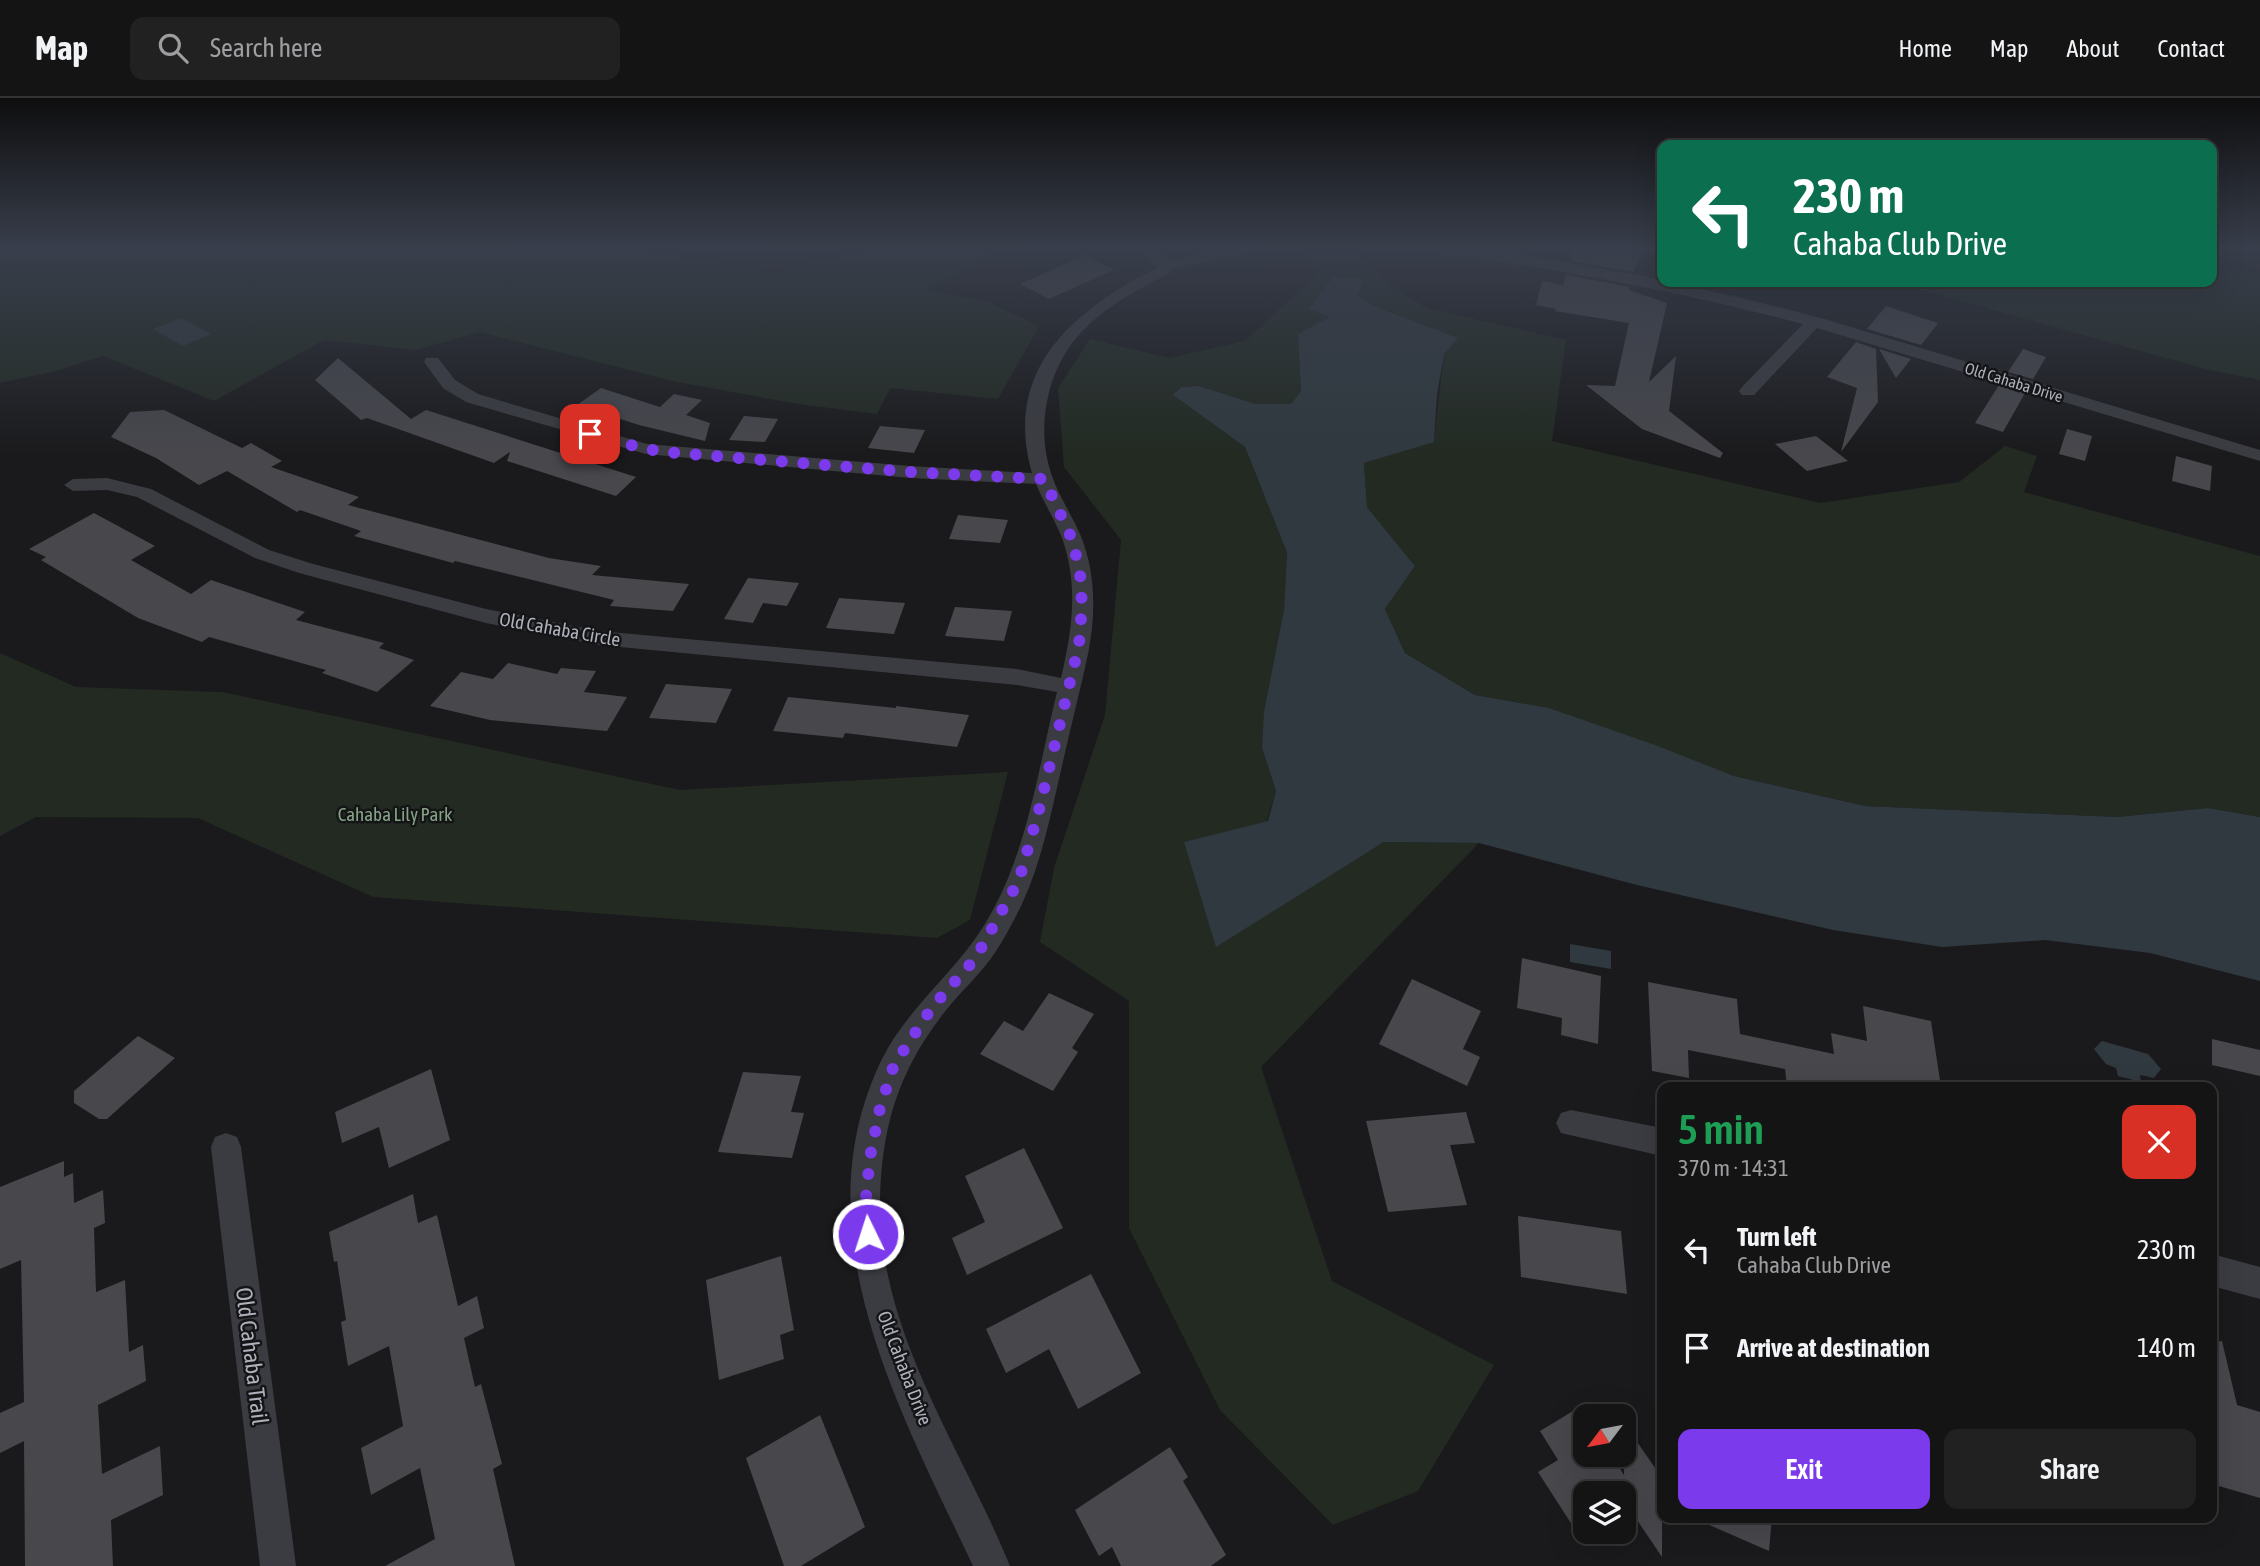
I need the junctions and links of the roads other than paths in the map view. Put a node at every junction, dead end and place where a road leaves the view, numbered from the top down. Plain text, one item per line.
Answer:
1 (1087, 318) edge
2 (1801, 318) edge
3 (1815, 321) junction
4 (432, 362) dead end
5 (1748, 391) dead end
6 (2260, 456) edge
7 (1044, 479) junction
8 (73, 485) dead end
9 (1069, 687) junction
10 (1571, 1123) dead end
11 (1657, 1141) edge
12 (226, 1147) dead end
13 (2217, 1271) edge
14 (2260, 1283) edge
15 (278, 1566) edge
16 (992, 1566) edge

1 - 7 street, Old Cahaba Drive
2 - 3 street, Old Cahaba Drive
3 - 5 street
3 - 6 street, Old Cahaba Drive
4 - 7 street
7 - 9 street, Old Cahaba Drive
8 - 9 street, Old Cahaba Circle
9 - 16 street, Old Cahaba Drive
10 - 11 street
12 - 15 street, Old Cahaba Trail
13 - 14 street

